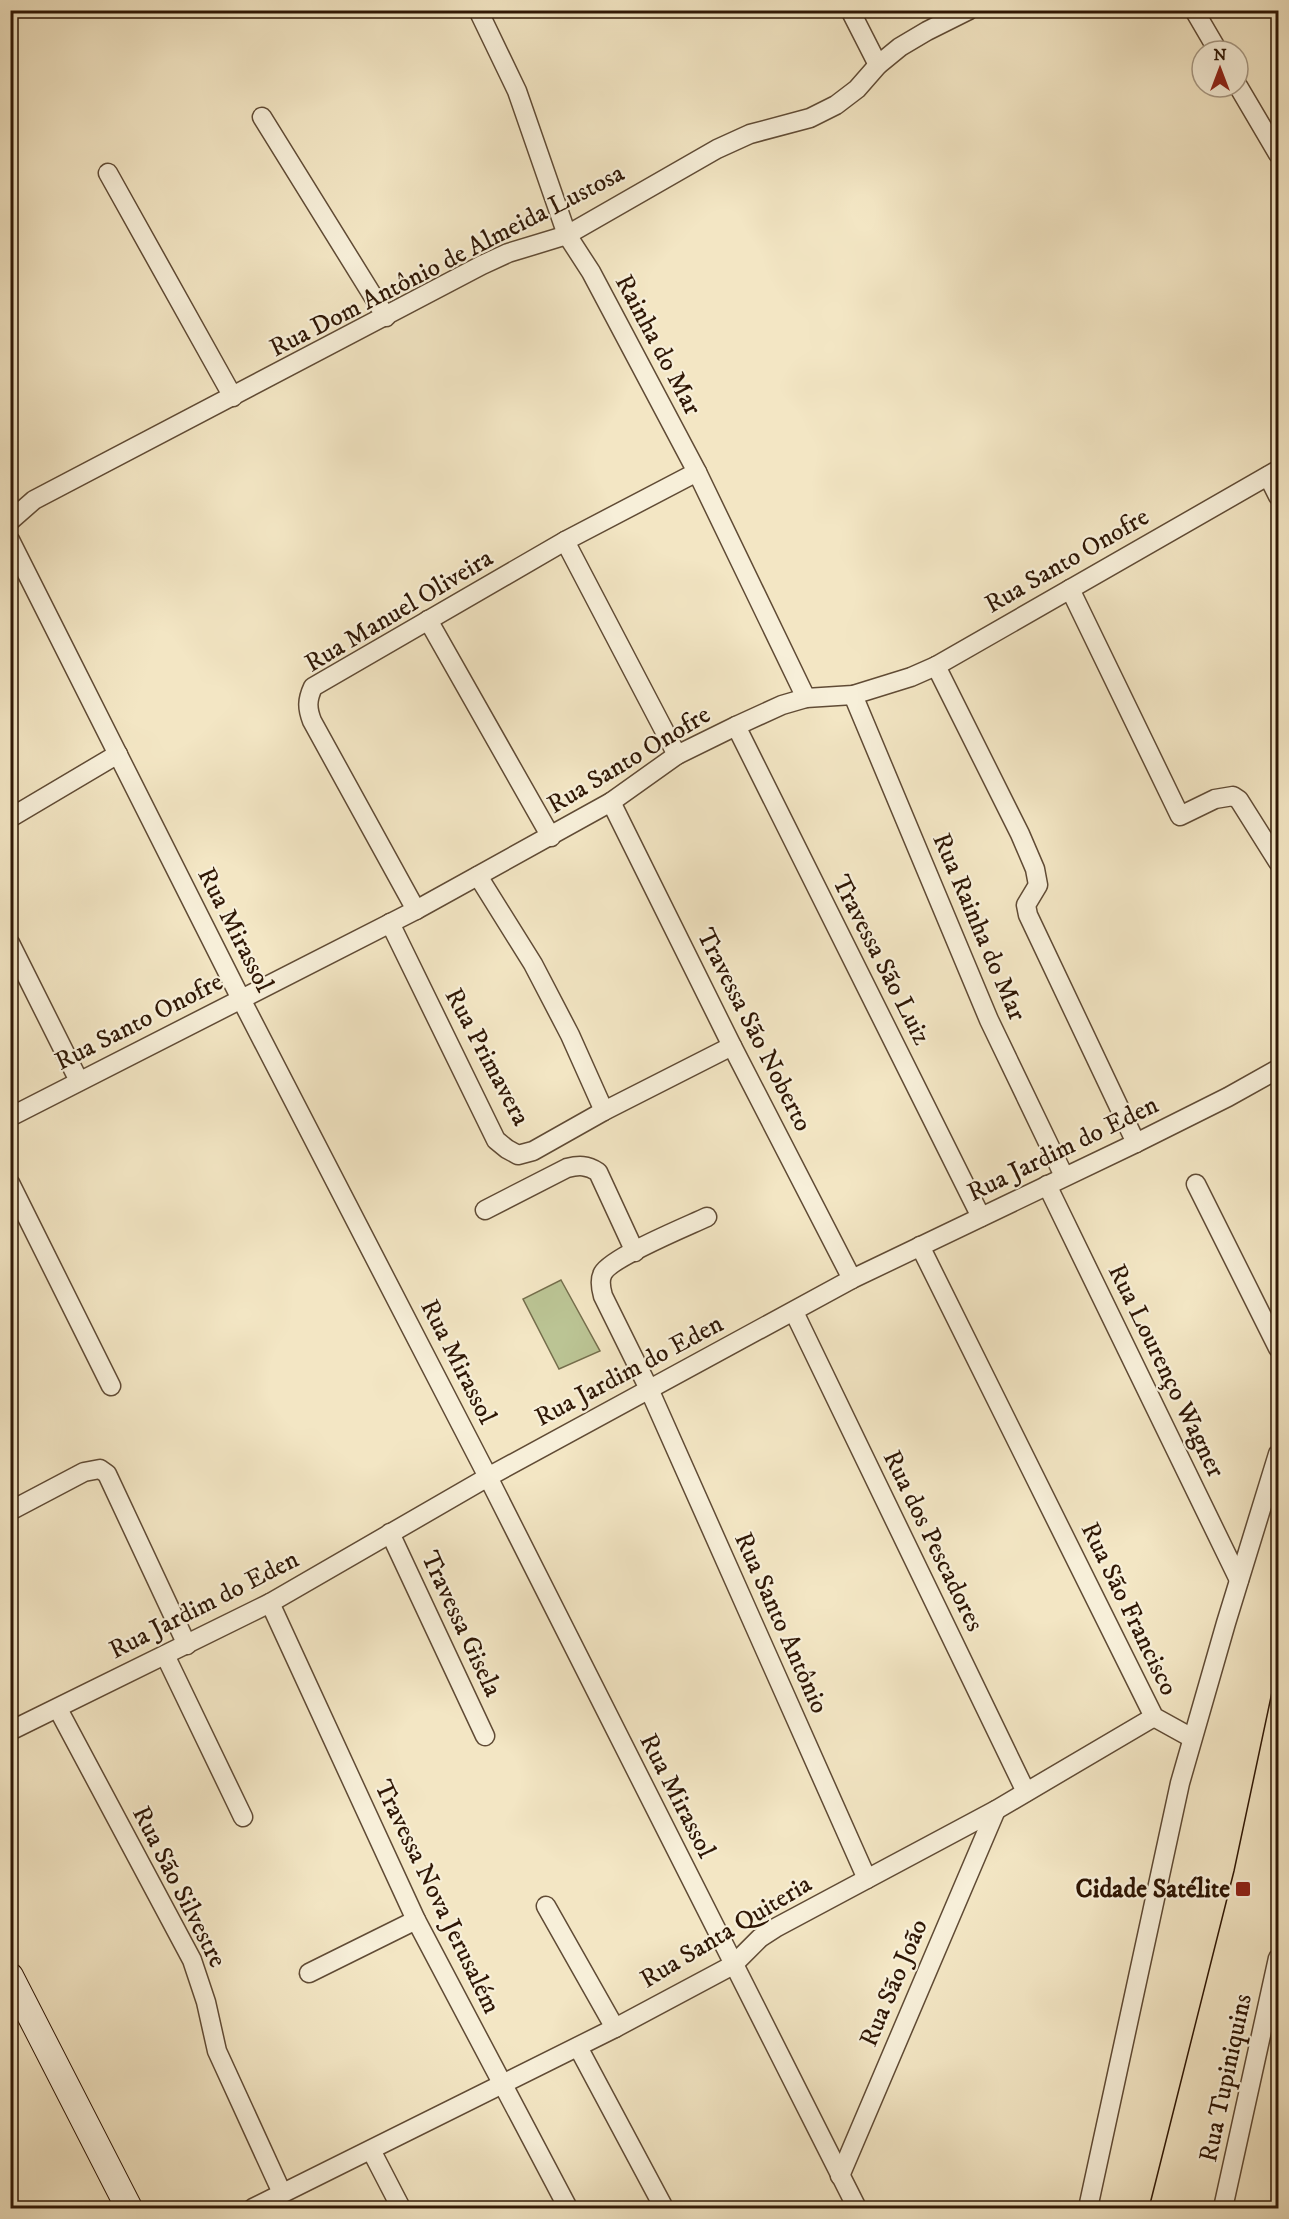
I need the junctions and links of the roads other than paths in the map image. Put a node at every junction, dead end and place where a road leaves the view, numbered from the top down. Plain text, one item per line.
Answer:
1 (478, 10) edge
2 (850, 10) edge
3 (969, 10) edge
4 (1194, 10) edge
5 (939, 17) edge
6 (1211, 39) edge
7 (878, 65) junction
8 (1246, 99) edge
9 (262, 117) dead end
10 (1278, 154) edge
11 (108, 173) dead end
12 (567, 235) junction
13 (386, 317) junction
14 (233, 397) junction
15 (697, 472) junction
16 (1273, 473) edge
17 (1278, 496) edge
18 (34, 500) junction
19 (10, 504) edge
20 (10, 521) edge
21 (10, 540) edge
22 (565, 542) junction
23 (1070, 589) junction
24 (428, 620) junction
25 (936, 666) junction
26 (853, 695) junction
27 (806, 698) junction
28 (736, 726) junction
29 (118, 754) junction
30 (678, 755) junction
31 (611, 802) junction
32 (10, 818) edge
33 (551, 837) junction
34 (1278, 862) edge
35 (478, 876) junction
36 (416, 910) junction
37 (390, 923) junction
38 (10, 943) edge
39 (241, 999) junction
40 (732, 1046) junction
41 (1278, 1069) edge
42 (79, 1081) junction
43 (604, 1111) junction
44 (10, 1117) edge
45 (1136, 1143) junction
46 (1064, 1176) junction
47 (10, 1183) edge
48 (1196, 1184) dead end
49 (1047, 1185) junction
50 (484, 1210) dead end
51 (707, 1217) dead end
52 (981, 1217) junction
53 (920, 1246) junction
54 (635, 1252) junction
55 (852, 1279) junction
56 (794, 1312) junction
57 (1278, 1348) edge
58 (111, 1386) dead end
59 (649, 1389) junction
60 (1278, 1454) edge
61 (489, 1477) junction
62 (10, 1511) edge
63 (390, 1533) junction
64 (1239, 1580) junction
65 (270, 1603) junction
66 (187, 1645) junction
67 (165, 1655) junction
68 (58, 1709) junction
69 (1154, 1717) junction
70 (10, 1731) edge
71 (485, 1736) dead end
72 (1192, 1738) junction
73 (1026, 1792) junction
74 (996, 1810) junction
75 (243, 1817) dead end
76 (867, 1879) junction
77 (546, 1906) dead end
78 (416, 1920) junction
79 (1278, 1958) edge
80 (733, 1965) junction
81 (309, 1972) dead end
82 (10, 1976) edge
83 (18, 2007) edge
84 (615, 2028) junction
85 (578, 2047) junction
86 (501, 2085) junction
87 (371, 2150) junction
88 (840, 2176) junction
89 (282, 2193) junction
90 (129, 2208) edge
91 (253, 2208) edge
92 (401, 2208) edge
93 (568, 2208) edge
94 (664, 2208) edge
95 (857, 2208) edge
96 (1088, 2208) edge
97 (1223, 2208) edge

1 - 12 street, Rainha do Mar
2 - 7 street
3 - 5 street, Rua Dom Antônio de Almeida Lustosa
4 - 6 street
5 - 7 street, Rua Dom Antônio de Almeida Lustosa
7 - 12 street, Rua Dom Antônio de Almeida Lustosa
8 - 10 street
9 - 13 street
11 - 14 street
12 - 13 street, Rua Dom Antônio de Almeida Lustosa
12 - 15 street, Rainha do Mar
13 - 14 street, Rua Dom Antônio de Almeida Lustosa
14 - 18 street, Rua Dom Antônio de Almeida Lustosa
15 - 22 street, Rua Manuel Oliveira
15 - 27 street, Rainha do Mar
16 - 17 street
16 - 23 street, Rua Santo Onofre
18 - 19 street, Rua Dom Antônio de Almeida Lustosa
18 - 20 street, Rua Dom Antônio de Almeida Lustosa
21 - 29 street, Rua Mirassol
22 - 24 street, Rua Manuel Oliveira
22 - 30 street
23 - 25 street, Rua Santo Onofre
23 - 34 street
24 - 33 street
24 - 36 street, Rua Manuel Oliveira
25 - 26 street, Rua Santo Onofre
25 - 45 street
26 - 27 street, Rua Santo Onofre
26 - 46 street, Rua Rainha do Mar
27 - 28 street, Rua Santo Onofre
28 - 30 street, Rua Santo Onofre
28 - 52 street, Travessa São Luiz
29 - 32 street
29 - 39 street, Rua Mirassol
30 - 31 street, Rua Santo Onofre
31 - 33 street, Rua Santo Onofre
31 - 40 street, Travessa São Noberto
33 - 35 street, Rua Santo Onofre
35 - 36 street, Rua Santo Onofre
35 - 43 street
36 - 37 street, Rua Santo Onofre
37 - 39 street, Rua Santo Onofre
37 - 43 street, Rua Primavera
38 - 42 street
39 - 42 street, Rua Santo Onofre
39 - 61 street, Rua Mirassol
40 - 43 street, Rua Primavera
40 - 55 street, Travessa São Noberto
41 - 45 street, Rua Jardim do Eden
42 - 44 street, Rua Santo Onofre
45 - 46 street, Rua Jardim do Eden
46 - 49 street, Rua Jardim do Eden
47 - 58 street
48 - 57 street
49 - 52 street, Rua Jardim do Eden
49 - 64 street, Rua Lourenço Wagner
50 - 54 street
51 - 54 street, Rua Santo Antônio
52 - 53 street, Rua Jardim do Eden
53 - 55 street, Rua Jardim do Eden
53 - 69 street, Rua São Francisco
54 - 59 street, Rua Santo Antônio
55 - 56 street, Rua Jardim do Eden
56 - 59 street, Rua Jardim do Eden
56 - 73 street, Rua dos Pescadores
59 - 61 street, Rua Jardim do Eden
59 - 76 street, Rua Santo Antônio
60 - 64 street
61 - 63 street, Rua Jardim do Eden
61 - 80 street, Rua Mirassol
62 - 66 street
63 - 65 street, Rua Jardim do Eden
63 - 71 street, Travessa Gisela
64 - 72 street
65 - 66 street, Rua Jardim do Eden
65 - 78 street, Travessa Nova Jerusalém
66 - 67 street, Rua Jardim do Eden
67 - 68 street, Rua Jardim do Eden
67 - 75 street
68 - 70 street, Rua Jardim do Eden
68 - 89 street, Rua São Silvestre
69 - 72 street, Rua São Francisco
69 - 73 street, Rua Santa Quiteria
72 - 96 street
73 - 74 street, Rua Santa Quiteria
74 - 76 street, Rua Santa Quiteria
74 - 88 street, Rua São João
76 - 80 street, Rua Santa Quiteria
77 - 84 street
78 - 81 street
78 - 86 street, Travessa Nova Jerusalém
79 - 97 street, Rua Tupiniquins
80 - 84 street, Rua Santa Quiteria
80 - 88 street, Rua Mirassol
82 - 83 main road
83 - 90 main road
84 - 85 street, Rua Santa Quiteria
85 - 86 street, Rua Santa Quiteria
85 - 94 street
86 - 87 street, Rua Santa Quiteria
86 - 93 street, Travessa Nova Jerusalém
87 - 89 street, Rua Santa Quiteria
87 - 92 street
88 - 95 street, Rua Mirassol
89 - 91 street, Rua Santa Quiteria

